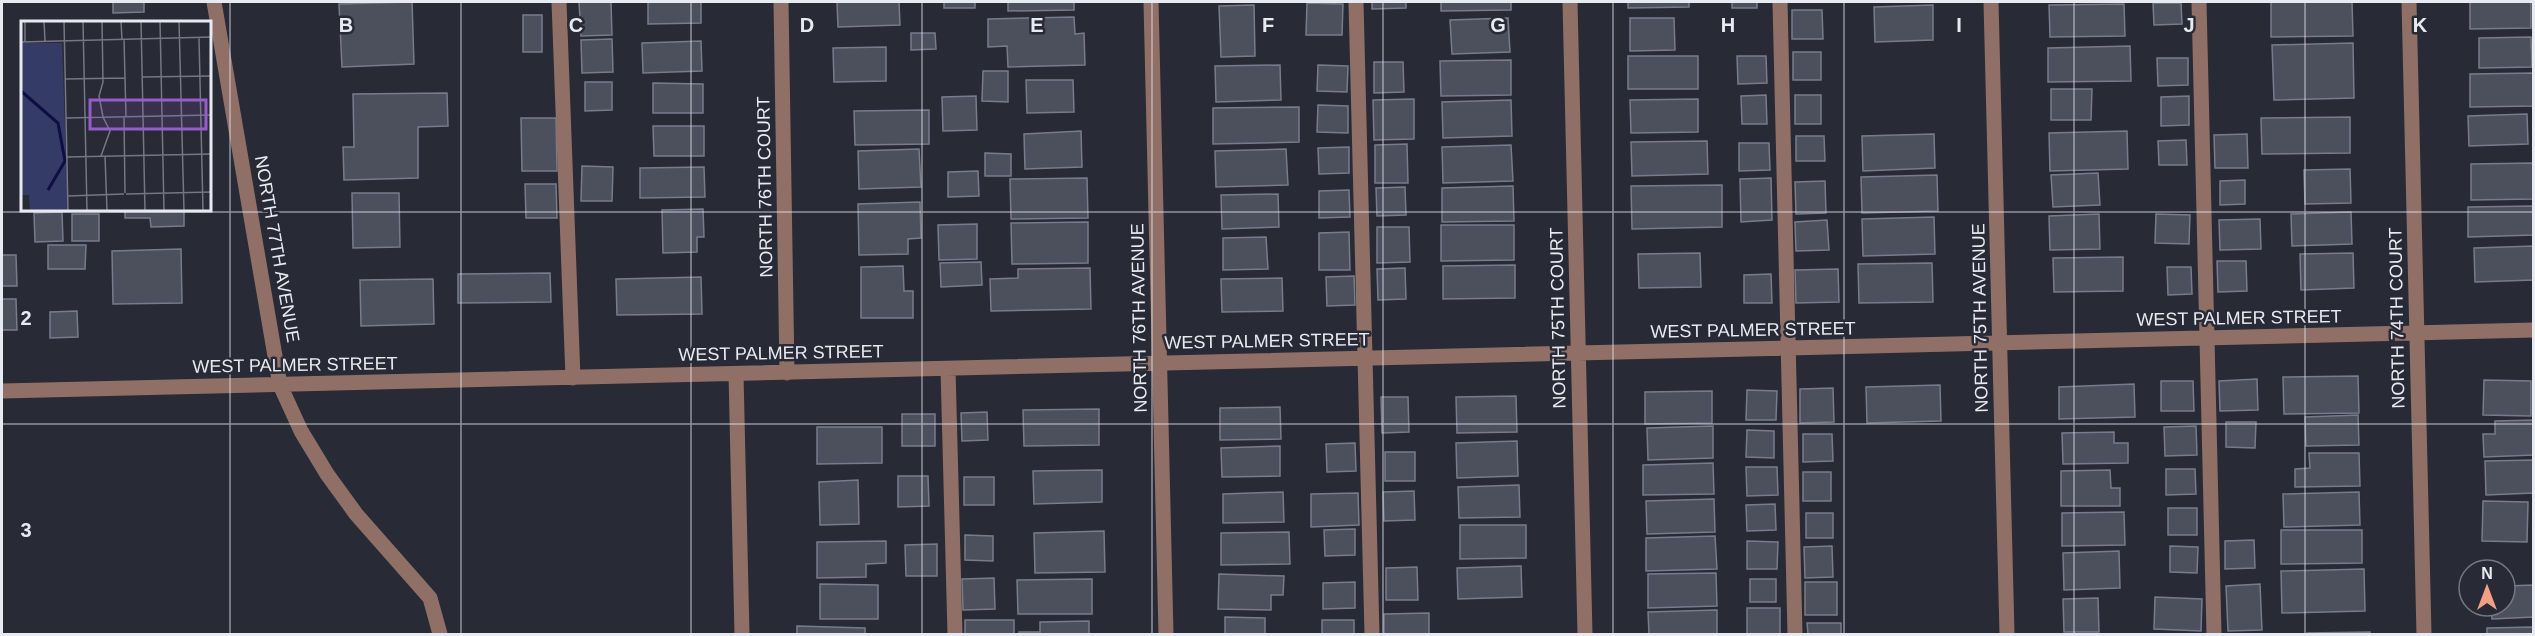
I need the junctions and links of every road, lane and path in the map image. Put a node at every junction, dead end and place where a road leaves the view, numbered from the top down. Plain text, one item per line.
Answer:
1 (214, 2) edge
2 (559, 2) edge
3 (781, 2) edge
4 (1151, 2) edge
5 (1356, 2) edge
6 (1570, 2) edge
7 (1780, 2) edge
8 (1991, 2) edge
9 (2199, 2) edge
10 (2409, 2) edge
11 (2534, 330) edge
12 (2417, 333) junction
13 (2206, 338) junction
14 (2000, 343) junction
15 (1788, 348) junction
16 (1578, 353) junction
17 (1365, 358) junction
18 (1160, 363) junction
19 (948, 369) junction
20 (788, 373) junction
21 (736, 374) junction
22 (573, 378) junction
23 (280, 385) junction
24 (2, 391) edge
25 (440, 634) edge
26 (742, 634) edge
27 (955, 634) edge
28 (1166, 634) edge
29 (1372, 634) edge
30 (1585, 634) edge
31 (1795, 634) edge
32 (2007, 634) edge
33 (2214, 634) edge
34 (2424, 634) edge

1 - 23 street, NORTH 77TH AVENUE
2 - 22 street
3 - 20 street, NORTH 76TH COURT
4 - 18 street, NORTH 76TH AVENUE
5 - 17 street
6 - 16 street, NORTH 75TH COURT
7 - 15 street
8 - 14 street, NORTH 75TH AVENUE
9 - 13 street
10 - 12 street, NORTH 74TH COURT
11 - 12 street, WEST PALMER STREET
12 - 13 street, WEST PALMER STREET
12 - 34 street, NORTH 74TH COURT
13 - 14 street, WEST PALMER STREET
13 - 33 street
14 - 15 street, WEST PALMER STREET
14 - 32 street, NORTH 75TH AVENUE
15 - 16 street, WEST PALMER STREET
15 - 31 street
16 - 17 street, WEST PALMER STREET
16 - 30 street, NORTH 75TH COURT
17 - 18 street, WEST PALMER STREET
17 - 29 street
18 - 19 street, WEST PALMER STREET
18 - 28 street, NORTH 76TH AVENUE
19 - 20 street, WEST PALMER STREET
19 - 27 street
20 - 21 street, WEST PALMER STREET
21 - 22 street, WEST PALMER STREET
21 - 26 street
22 - 23 street, WEST PALMER STREET
23 - 24 street, WEST PALMER STREET
23 - 25 street, NORTH 77TH AVENUE

